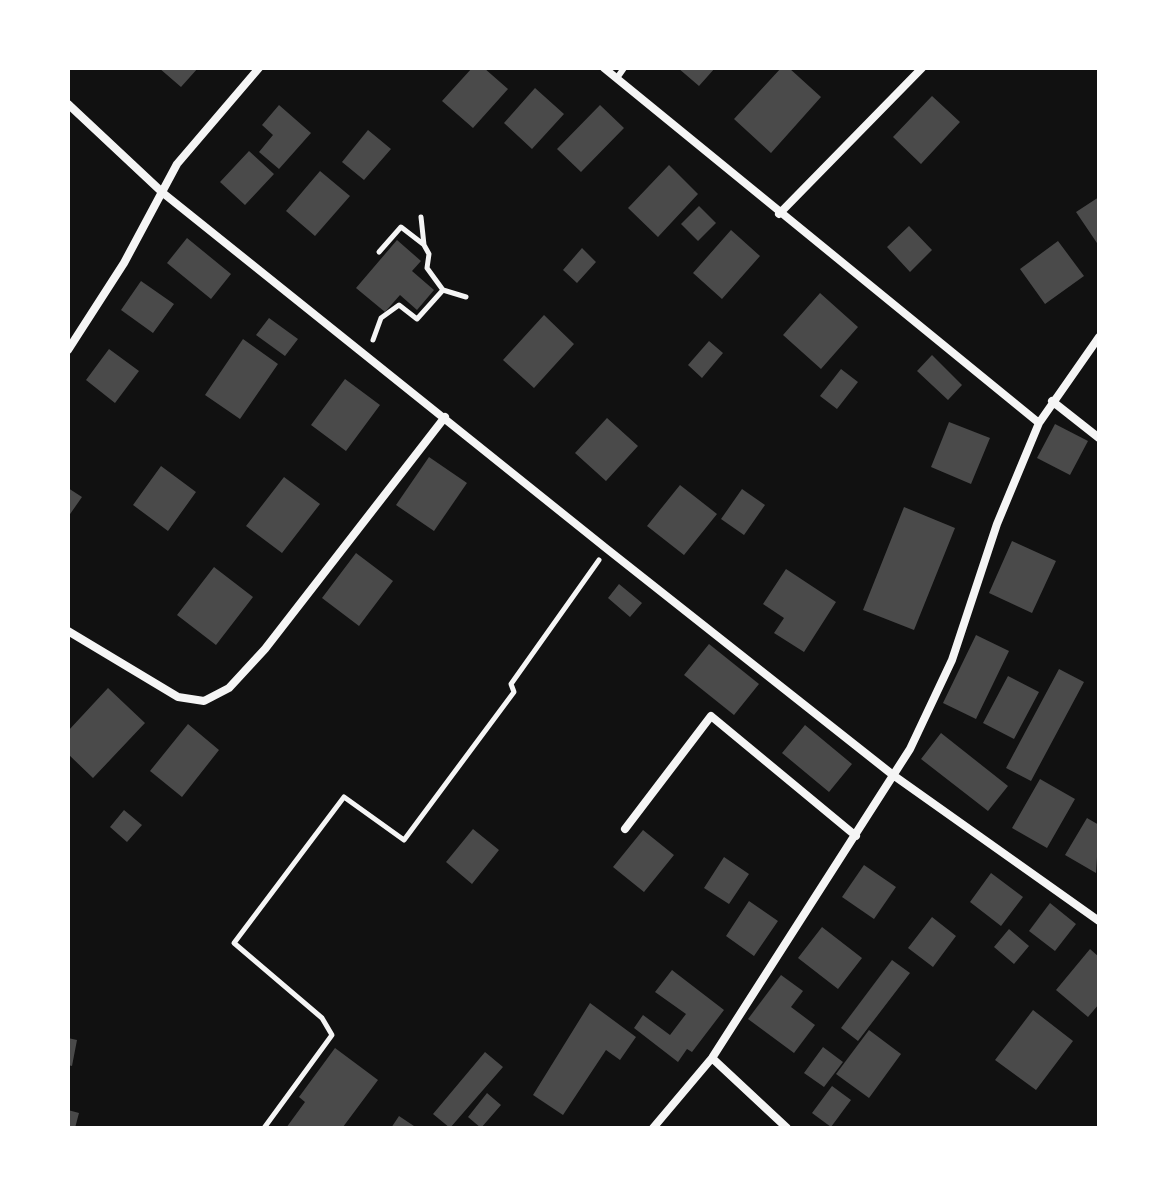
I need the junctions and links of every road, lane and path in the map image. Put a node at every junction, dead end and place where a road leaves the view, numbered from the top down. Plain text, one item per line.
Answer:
1 (259, 68) edge
2 (604, 68) edge
3 (624, 68) edge
4 (922, 68) edge
5 (617, 78) junction
6 (68, 104) edge
7 (163, 193) junction
8 (779, 214) junction
9 (421, 217) dead end
10 (424, 245) junction
11 (379, 252) dead end
12 (443, 290) junction
13 (466, 297) dead end
14 (1099, 337) edge
15 (68, 350) edge
16 (367, 356) junction
17 (1052, 401) junction
18 (445, 417) junction
19 (1039, 423) junction
20 (1099, 438) edge
21 (607, 549) junction
22 (68, 631) edge
23 (893, 775) junction
24 (625, 829) dead end
25 (856, 836) junction
26 (1099, 921) edge
27 (712, 1058) junction
28 (264, 1128) edge
29 (653, 1128) edge
30 (787, 1128) edge

1 - 7 street
2 - 5 street
3 - 5 lane
4 - 8 street
5 - 8 street
6 - 7 street
7 - 15 street
7 - 16 street
8 - 19 street
9 - 10 path
10 - 11 path
10 - 12 path
12 - 13 path
12 - 16 path
14 - 17 street
16 - 18 street
17 - 19 street
17 - 20 street
18 - 21 street
18 - 22 street
19 - 23 street
21 - 23 street
21 - 28 path
23 - 25 street
23 - 26 street
24 - 25 street
25 - 27 street
27 - 29 street
27 - 30 street

